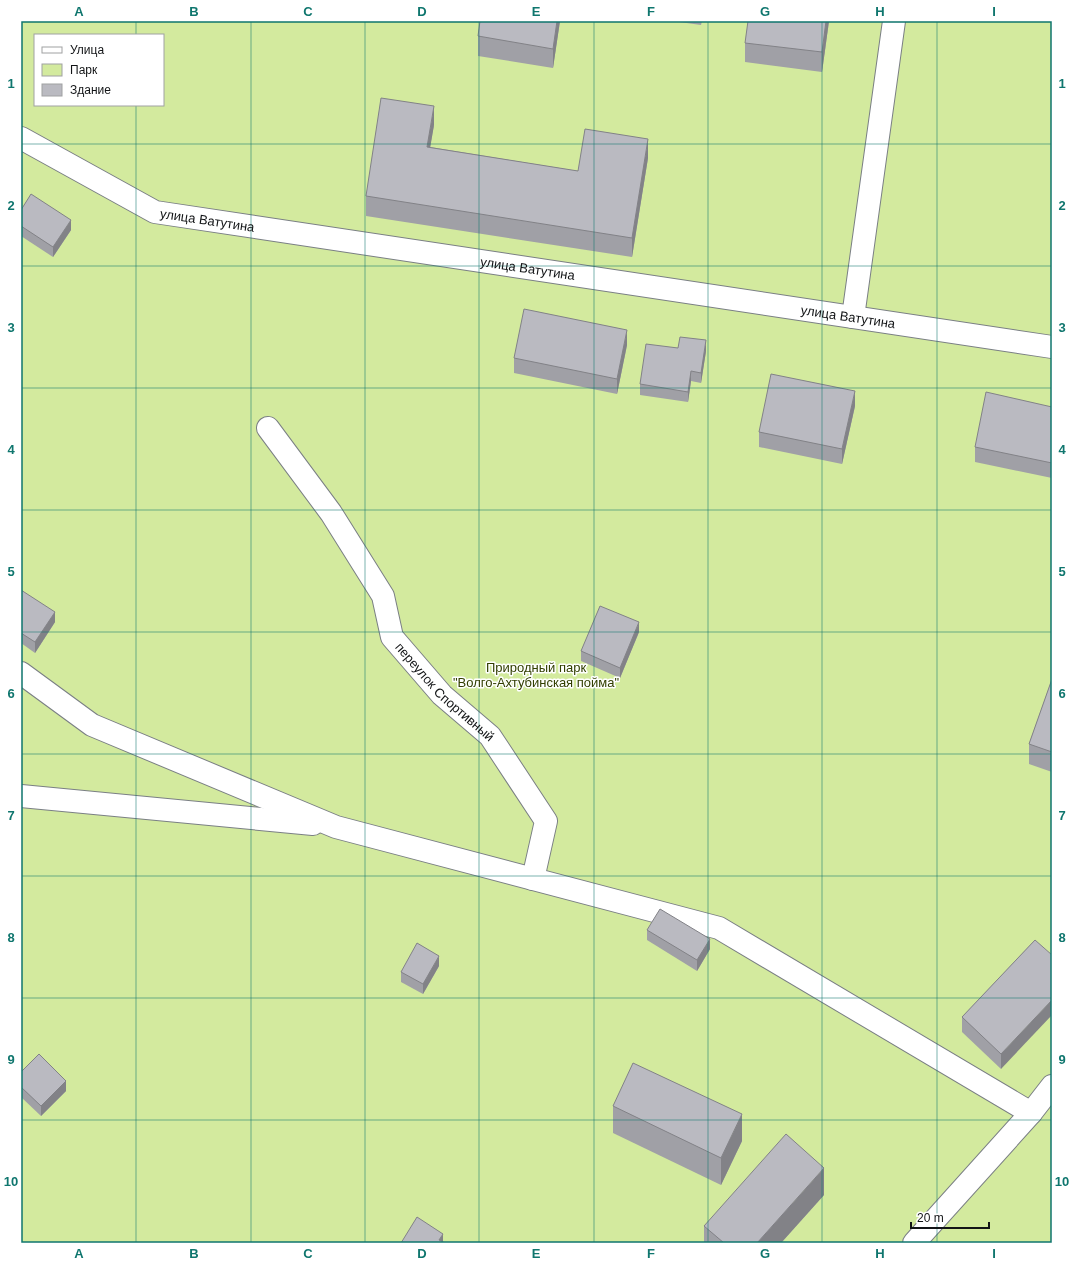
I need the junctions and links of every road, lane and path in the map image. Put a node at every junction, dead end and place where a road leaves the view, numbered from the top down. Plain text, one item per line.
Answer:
1 (894, 21) edge
2 (21, 138) edge
3 (853, 317) junction
4 (1052, 346) edge
5 (268, 428) dead end
6 (21, 672) edge
7 (21, 796) edge
8 (336, 827) junction
9 (532, 879) junction
10 (1052, 1086) edge
11 (1031, 1113) junction
12 (914, 1243) edge

1 - 3 street
2 - 3 street, улица Ватутина
3 - 4 street, улица Ватутина
5 - 9 street, переулок Спортивный
6 - 8 street
7 - 8 street
8 - 9 street
9 - 11 street
10 - 11 street
11 - 12 street

